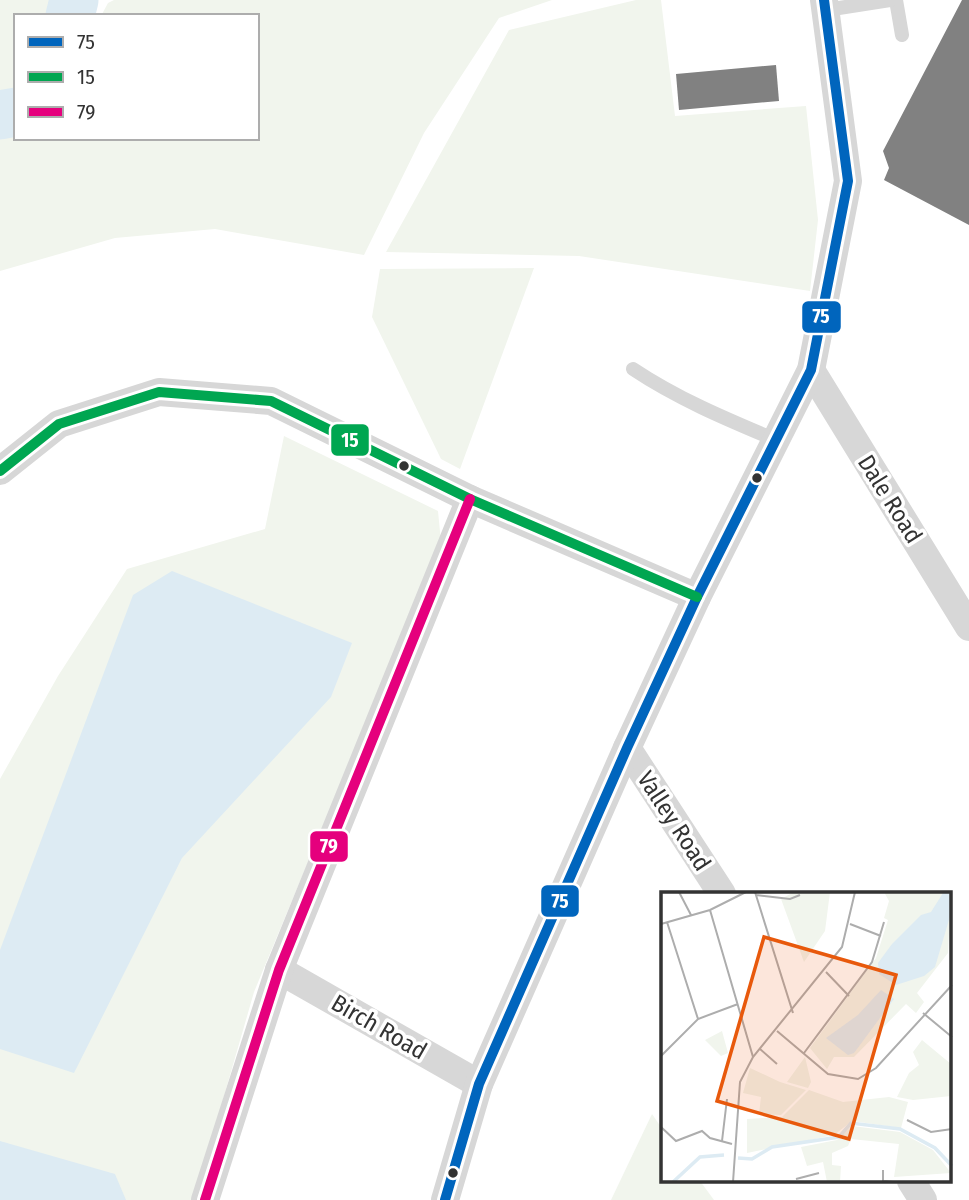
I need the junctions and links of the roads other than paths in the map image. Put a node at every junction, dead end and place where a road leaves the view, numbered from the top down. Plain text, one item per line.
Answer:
1 (890, 0) edge
2 (896, 0) edge
3 (825, 5) edge
4 (902, 35) dead end
5 (633, 369) dead end
6 (811, 370) junction
7 (776, 440) junction
8 (0, 471) edge
9 (470, 499) junction
10 (697, 597) junction
11 (969, 627) edge
12 (626, 748) junction
13 (721, 892) edge
14 (279, 970) junction
15 (479, 1084) junction
16 (912, 1182) edge
17 (205, 1200) edge
18 (445, 1200) edge
19 (923, 1200) edge

1 - 3 lane
2 - 4 lane
3 - 6 street
5 - 7 lane
6 - 7 street
6 - 11 street, Dale Road
7 - 10 street
8 - 9 street
9 - 10 street
9 - 14 street
10 - 12 street
12 - 13 street, Valley Road
12 - 15 street
14 - 15 street, Birch Road
14 - 17 street
15 - 18 street
16 - 19 street

